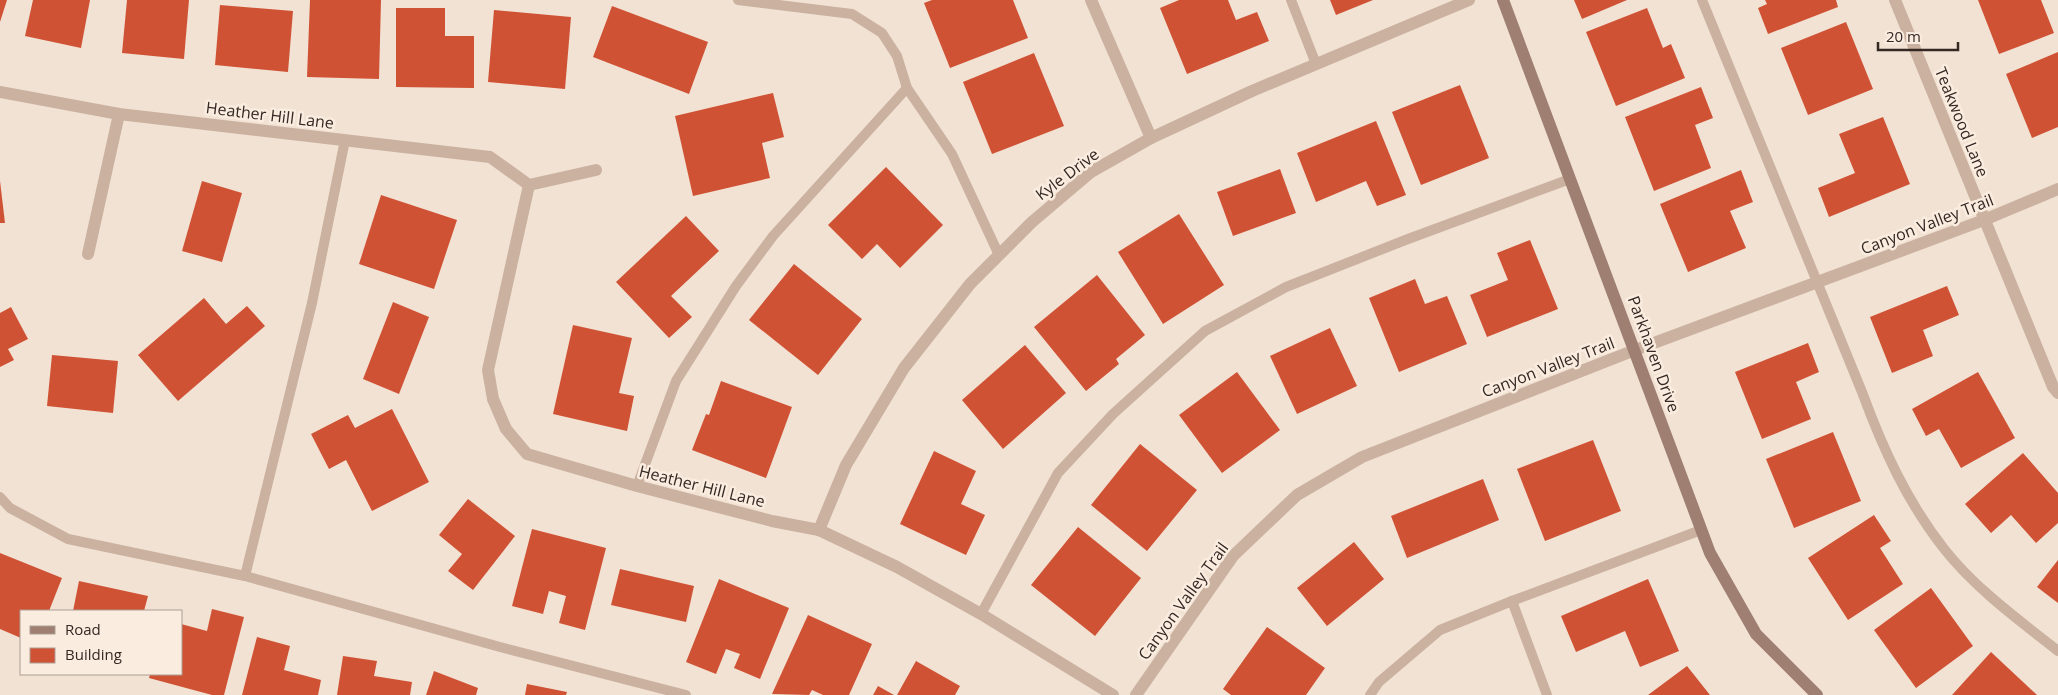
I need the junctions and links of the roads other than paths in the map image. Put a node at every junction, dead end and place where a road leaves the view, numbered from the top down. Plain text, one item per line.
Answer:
1 (738, 0) edge
2 (1091, 0) edge
3 (1291, 0) edge
4 (1469, 0) edge
5 (1503, 0) edge
6 (1702, 0) edge
7 (1895, 0) edge
8 (1316, 64) junction
9 (907, 88) junction
10 (0, 92) edge
11 (119, 114) junction
12 (1151, 138) junction
13 (345, 140) junction
14 (596, 170) dead end
15 (1570, 178) junction
16 (529, 185) junction
17 (2058, 189) edge
18 (1984, 220) junction
19 (88, 254) dead end
20 (999, 255) junction
21 (1816, 283) junction
22 (1635, 350) junction
23 (2058, 393) edge
24 (636, 486) junction
25 (0, 497) edge
26 (819, 530) junction
27 (1702, 530) junction
28 (245, 576) junction
29 (1512, 601) junction
30 (980, 614) junction
31 (2058, 651) edge
32 (686, 695) edge
33 (1113, 695) edge
34 (1136, 695) edge
35 (1370, 695) edge
36 (1547, 695) edge
37 (1816, 695) edge

1 - 9 lane
2 - 12 street
3 - 8 lane
4 - 8 street, Kyle Drive
5 - 15 street, Parkhaven Drive
6 - 21 lane
7 - 18 street, Teakwood Lane
8 - 12 street, Kyle Drive
9 - 20 lane
9 - 24 lane
10 - 11 street, Heather Hill Lane
11 - 13 street, Heather Hill Lane
11 - 19 street
12 - 20 street, Kyle Drive
13 - 16 street, Heather Hill Lane
13 - 28 lane
14 - 16 street
15 - 22 street, Parkhaven Drive
15 - 30 lane
16 - 24 street, Heather Hill Lane
17 - 18 street, Canyon Valley Trail
18 - 21 street, Canyon Valley Trail
18 - 23 street, Teakwood Lane
20 - 26 street, Kyle Drive
21 - 22 street, Canyon Valley Trail
21 - 31 lane
22 - 27 street, Parkhaven Drive
22 - 34 street, Canyon Valley Trail
24 - 26 street, Heather Hill Lane
25 - 28 lane
26 - 30 street, Heather Hill Lane
27 - 29 lane
27 - 37 street, Parkhaven Drive
28 - 32 lane
29 - 35 lane
29 - 36 lane
30 - 33 street, Heather Hill Lane

